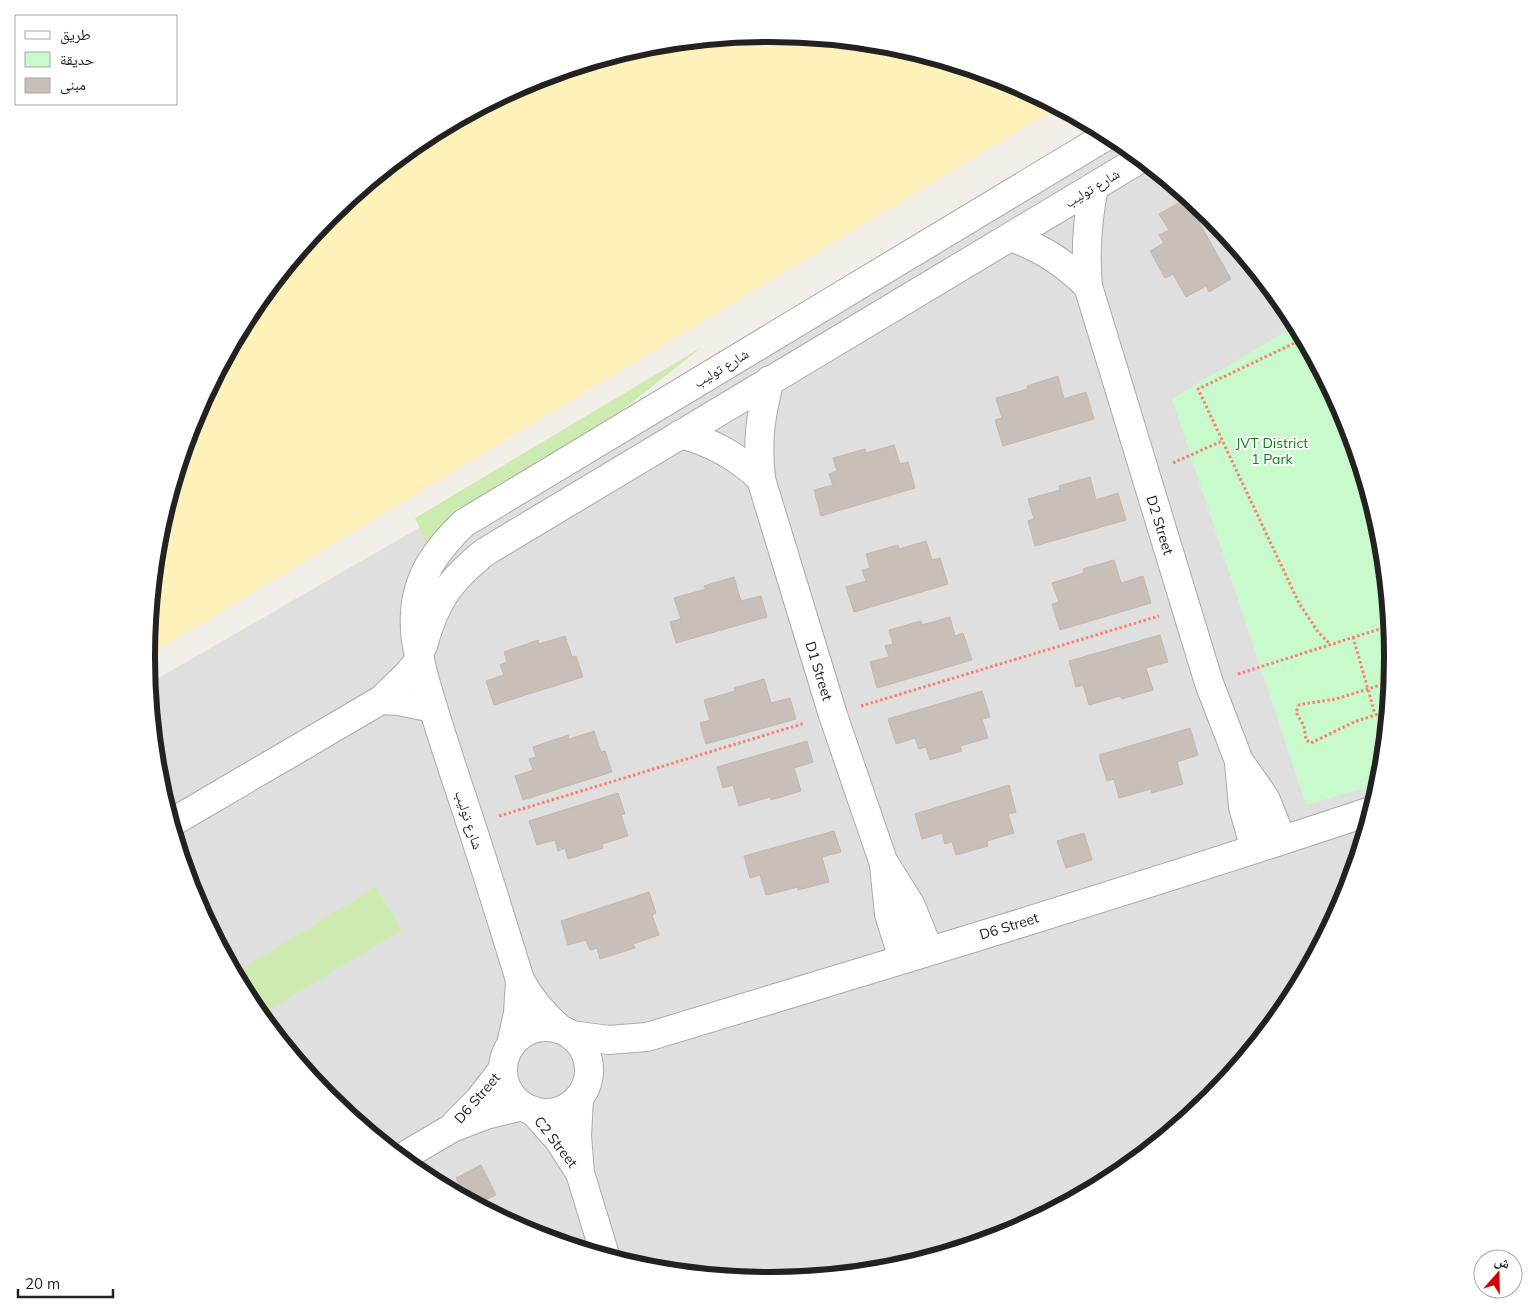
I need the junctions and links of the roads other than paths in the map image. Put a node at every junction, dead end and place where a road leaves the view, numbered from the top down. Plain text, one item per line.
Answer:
1 (1100, 140) edge
2 (1134, 163) edge
3 (1094, 187) junction
4 (1011, 237) junction
5 (1088, 286) junction
6 (770, 380) junction
7 (681, 434) junction
8 (761, 479) junction
9 (420, 659) junction
10 (381, 700) junction
11 (433, 708) junction
12 (1239, 761) junction
13 (1364, 813) edge
14 (176, 820) edge
15 (1282, 840) junction
16 (1256, 848) junction
17 (883, 862) junction
18 (929, 951) junction
19 (903, 959) junction
20 (520, 980) junction
21 (566, 1032) junction
22 (647, 1037) junction
23 (507, 1057) junction
24 (583, 1092) junction
25 (527, 1108) junction
26 (452, 1128) junction
27 (408, 1154) edge
28 (580, 1173) junction
29 (603, 1249) edge

1 - 9 street, شارع توليب
2 - 3 street, شارع توليب
3 - 4 street, شارع توليب
3 - 5 street, D2 Street
4 - 5 street
4 - 6 street, شارع توليب
5 - 12 street, D2 Street
6 - 7 street, شارع توليب
6 - 8 street, D1 Street
7 - 8 street
7 - 9 street, شارع توليب
8 - 17 street, D1 Street
9 - 10 street
9 - 11 street, شارع توليب
10 - 11 street
10 - 14 street
11 - 20 street, شارع توليب
12 - 15 street, D2 Street
12 - 16 street, D2 Street
13 - 15 street, D6 Street
15 - 16 street, D6 Street
16 - 18 street, D6 Street
17 - 18 street, D1 Street
17 - 19 street, D1 Street
18 - 19 street, D6 Street
19 - 22 street, D6 Street
20 - 21 street, شارع توليب
20 - 23 street, شارع توليب
21 - 22 street, D6 Street
21 - 23 street
21 - 24 street
22 - 24 street, D6 Street
23 - 25 street
23 - 26 street, D6 Street
24 - 25 street
24 - 28 street, C2 Street
25 - 26 street, D6 Street
25 - 28 street, C2 Street
26 - 27 street, D6 Street
28 - 29 street, C2 Street

